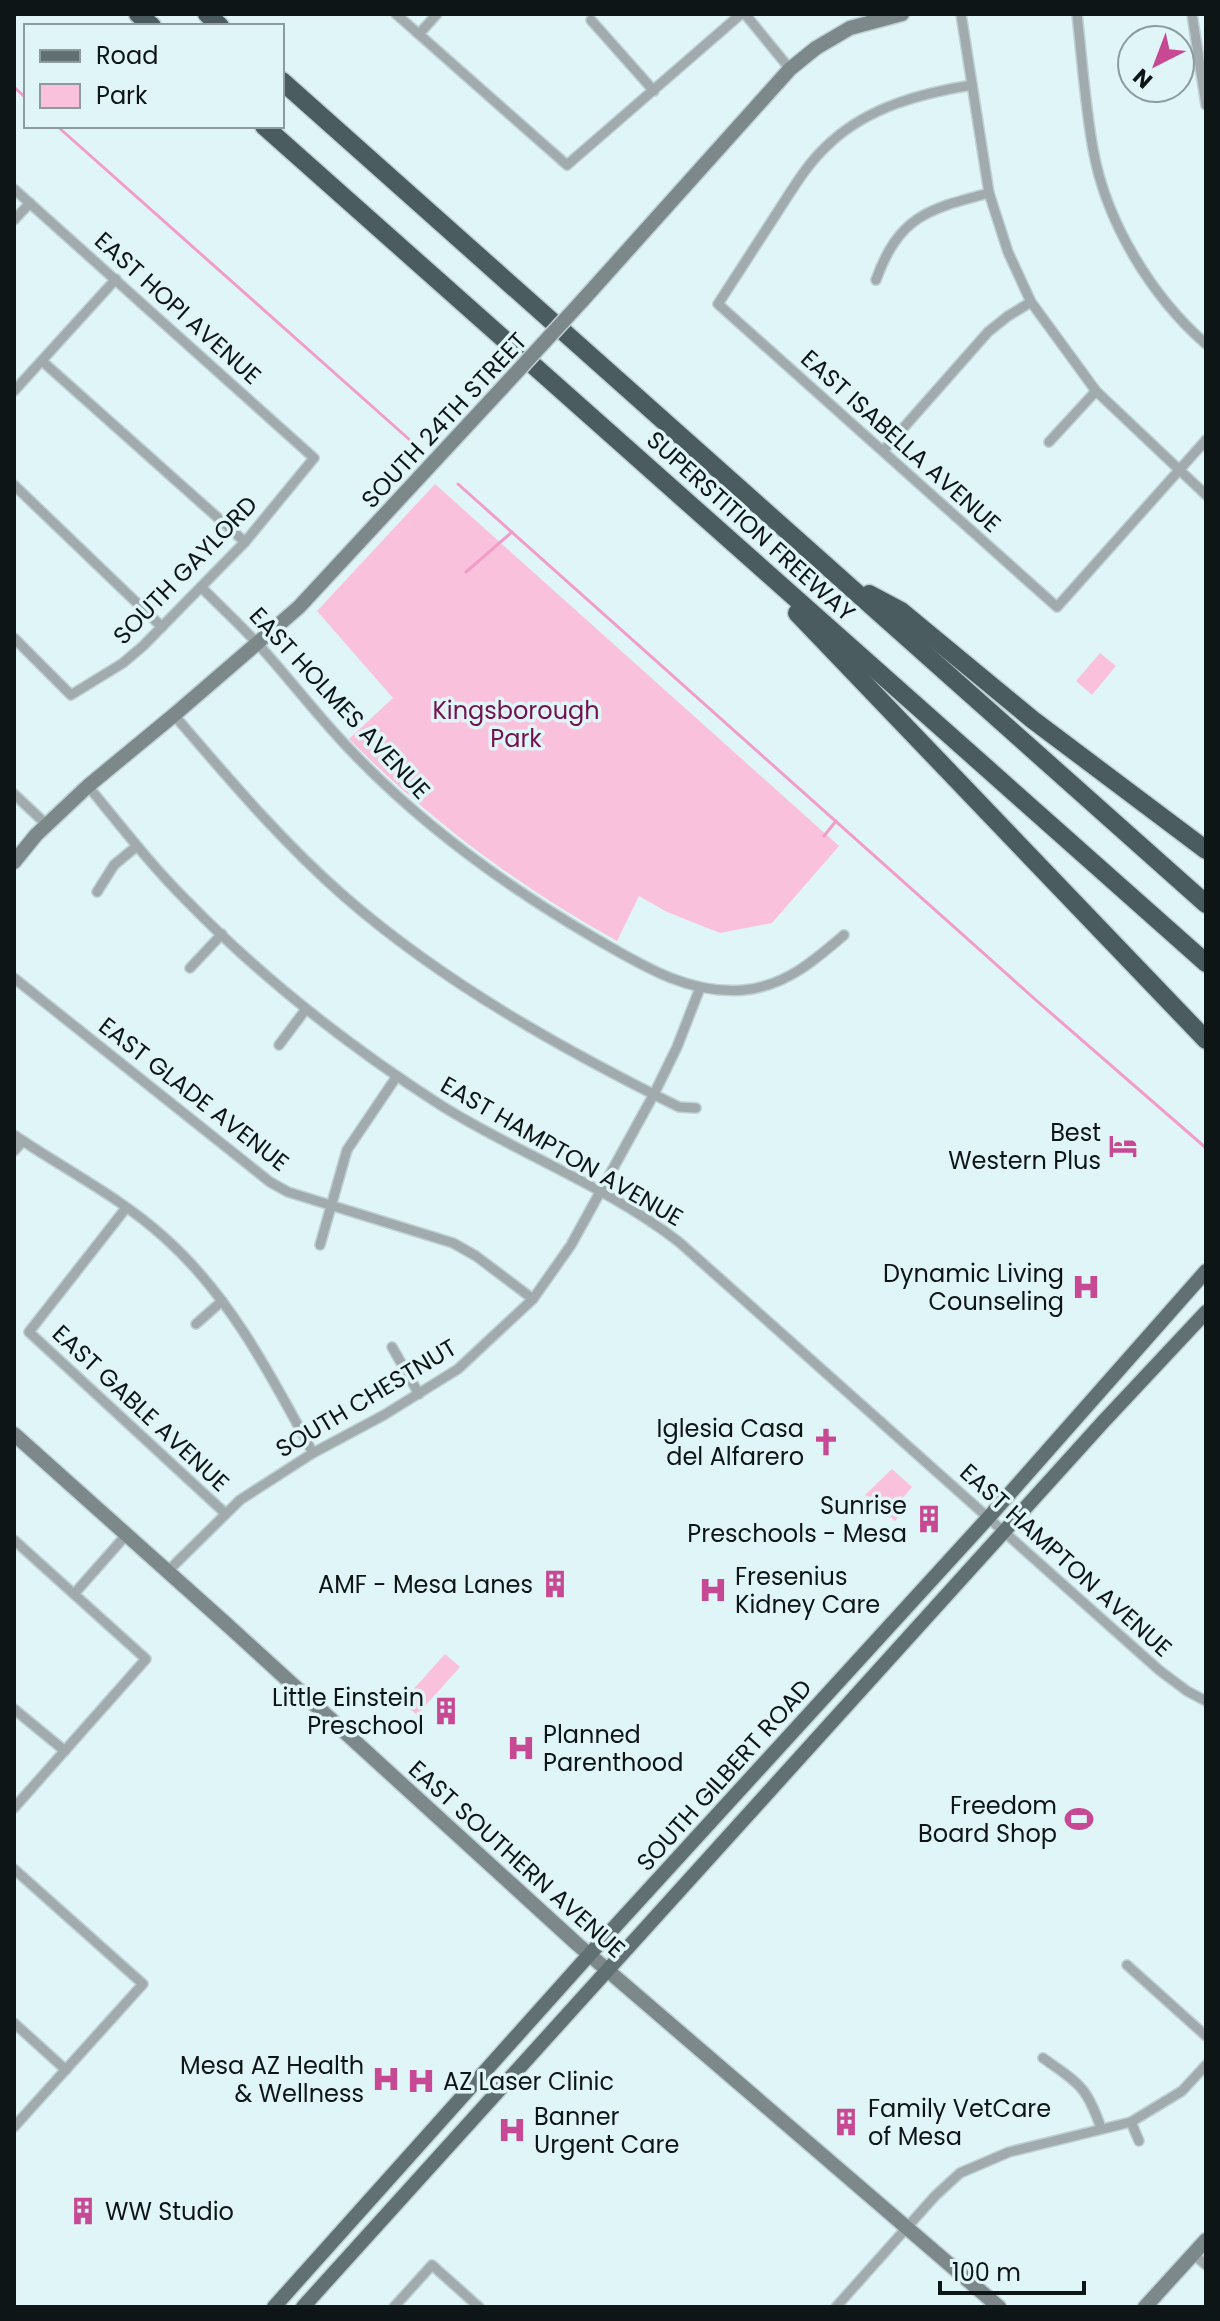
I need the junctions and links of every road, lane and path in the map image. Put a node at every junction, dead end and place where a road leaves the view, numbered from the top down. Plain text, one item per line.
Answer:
1 (396, 14) edge
2 (437, 14) edge
3 (743, 14) edge
4 (902, 14) edge
5 (961, 14) edge
6 (1077, 14) edge
7 (1192, 14) edge
8 (591, 20) dead end
9 (419, 34) junction
10 (790, 69) junction
11 (284, 83) edge
12 (972, 85) junction
13 (654, 91) junction
14 (1206, 105) edge
15 (266, 128) edge
16 (14, 189) edge
17 (989, 193) junction
18 (30, 203) junction
19 (14, 220) edge
20 (116, 279) junction
21 (876, 280) dead end
22 (1031, 302) junction
23 (1206, 344) edge
24 (42, 361) junction
25 (14, 391) edge
26 (1096, 391) junction
27 (1206, 440) edge
28 (1049, 442) dead end
29 (883, 451) junction
30 (314, 458) joint
31 (1179, 470) junction
32 (14, 485) edge
33 (1206, 495) edge
34 (704, 516) junction
35 (245, 542) junction
36 (842, 579) junction
37 (201, 587) junction
38 (162, 627) junction
39 (14, 638) edge
40 (258, 644) junction
41 (174, 715) junction
42 (88, 786) junction
43 (14, 794) edge
44 (46, 824) junction
45 (137, 846) junction
46 (1206, 850) edge
47 (14, 862) edge
48 (97, 892) dead end
49 (1206, 904) edge
50 (222, 934) junction
51 (844, 935) dead end
52 (1206, 963) edge
53 (190, 968) dead end
54 (14, 978) edge
55 (700, 988) junction
56 (306, 1009) junction
57 (1206, 1040) edge
58 (279, 1045) dead end
59 (397, 1076) junction
60 (654, 1094) junction
61 (696, 1108) dead end
62 (18, 1138) edge
63 (14, 1151) edge
64 (600, 1192) junction
65 (330, 1206) junction
66 (126, 1208) junction
67 (320, 1245) dead end
68 (1206, 1271) edge
69 (533, 1299) junction
70 (222, 1301) junction
71 (1206, 1312) edge
72 (196, 1324) dead end
73 (392, 1347) dead end
74 (419, 1394) junction
75 (14, 1434) edge
76 (313, 1453) junction
77 (225, 1513) junction
78 (989, 1517) junction
79 (1004, 1531) junction
80 (127, 1534) junction
81 (14, 1540) edge
82 (168, 1571) junction
83 (74, 1594) junction
84 (1206, 1701) edge
85 (14, 1709) edge
86 (65, 1751) junction
87 (14, 1808) edge
88 (14, 1869) edge
89 (589, 1955) junction
90 (1127, 1965) dead end
91 (608, 1971) junction
92 (14, 2023) edge
93 (1206, 2036) edge
94 (1043, 2058) dead end
95 (1206, 2065) edge
96 (66, 2070) junction
97 (1131, 2122) junction
98 (14, 2127) edge
99 (1101, 2128) junction
100 (1139, 2141) dead end
101 (404, 2161) junction
102 (424, 2173) junction
103 (907, 2227) junction
104 (1206, 2240) edge
105 (1193, 2254) junction
106 (1206, 2265) edge
107 (274, 2307) edge
108 (303, 2307) edge
109 (394, 2307) edge
110 (479, 2307) edge
111 (836, 2307) edge
112 (999, 2307) edge
113 (1145, 2307) edge

1 - 9 street
2 - 9 street
3 - 10 street
3 - 13 street
4 - 10 street, SOUTH 24TH STREET
5 - 12 street
6 - 23 street
7 - 14 street
8 - 13 street
9 - 13 street
10 - 40 street, SOUTH 24TH STREET, bridge
11 - 36 highway, SUPERSTITION FREEWAY
12 - 17 street
12 - 29 street, EAST ISABELLA AVENUE
15 - 34 highway, SUPERSTITION FREEWAY
16 - 18 street, EAST HOPI AVENUE
17 - 21 street
17 - 22 street
18 - 19 street
18 - 20 street, EAST HOPI AVENUE
20 - 24 street
20 - 30 street, EAST HOPI AVENUE
22 - 26 street
22 - 29 street
24 - 25 street
24 - 35 street
26 - 28 street
26 - 31 street
27 - 31 street
29 - 31 street, EAST ISABELLA AVENUE
30 - 35 street, SOUTH GAYLORD
31 - 33 street
32 - 38 street
34 - 52 highway, SUPERSTITION FREEWAY
34 - 57 highway
35 - 37 street, SOUTH GAYLORD
36 - 46 highway
36 - 49 highway, SUPERSTITION FREEWAY
37 - 38 street, SOUTH GAYLORD
37 - 40 street, EAST HOLMES AVENUE
38 - 39 street, SOUTH GAYLORD
40 - 41 street, SOUTH 24TH STREET
40 - 55 street, EAST HOLMES AVENUE
41 - 42 street, SOUTH 24TH STREET
41 - 60 street
42 - 44 street, SOUTH 24TH STREET
42 - 45 street, EAST HAMPTON AVENUE
43 - 44 street
44 - 47 street, SOUTH 24TH STREET
45 - 48 street
45 - 50 street, EAST HAMPTON AVENUE
50 - 53 street
50 - 56 street, EAST HAMPTON AVENUE
51 - 55 street, EAST HOLMES AVENUE
54 - 65 street, EAST GLADE AVENUE
55 - 60 street, SOUTH CHESTNUT
56 - 58 street
56 - 59 street, EAST HAMPTON AVENUE
59 - 64 street, EAST HAMPTON AVENUE
59 - 65 street
60 - 61 street
60 - 64 street, SOUTH CHESTNUT
62 - 63 street
62 - 66 street
64 - 69 street, SOUTH CHESTNUT
64 - 78 street, EAST HAMPTON AVENUE
65 - 67 street
65 - 69 street, EAST GLADE AVENUE
66 - 70 street
66 - 77 street, EAST GABLE AVENUE
68 - 78 main road, SOUTH GILBERT ROAD
69 - 74 street, SOUTH CHESTNUT
70 - 72 street
70 - 76 street
71 - 79 main road, SOUTH GILBERT ROAD
73 - 74 street
74 - 76 street, SOUTH CHESTNUT
75 - 80 street, EAST SOUTHERN AVENUE
76 - 77 street, SOUTH CHESTNUT
77 - 82 street, SOUTH CHESTNUT
78 - 79 street, EAST HAMPTON AVENUE
78 - 89 main road, SOUTH GILBERT ROAD
79 - 84 street, EAST HAMPTON AVENUE
79 - 91 main road, SOUTH GILBERT ROAD
80 - 82 street, EAST SOUTHERN AVENUE
80 - 83 street
81 - 83 street
82 - 89 street, EAST SOUTHERN AVENUE
83 - 86 street
85 - 86 street
86 - 87 street
88 - 96 street
89 - 91 street, EAST SOUTHERN AVENUE
89 - 101 main road, SOUTH GILBERT ROAD
90 - 93 street
91 - 102 main road, SOUTH GILBERT ROAD
91 - 103 street, EAST SOUTHERN AVENUE
92 - 96 street
94 - 99 street
95 - 97 street
96 - 98 street
97 - 99 street
97 - 100 street
99 - 103 street
101 - 102 main road
101 - 107 main road, SOUTH GILBERT ROAD
102 - 108 main road, SOUTH GILBERT ROAD
103 - 111 street
103 - 112 street, EAST SOUTHERN AVENUE
104 - 105 street
105 - 106 street
105 - 113 street
109 - 110 street

